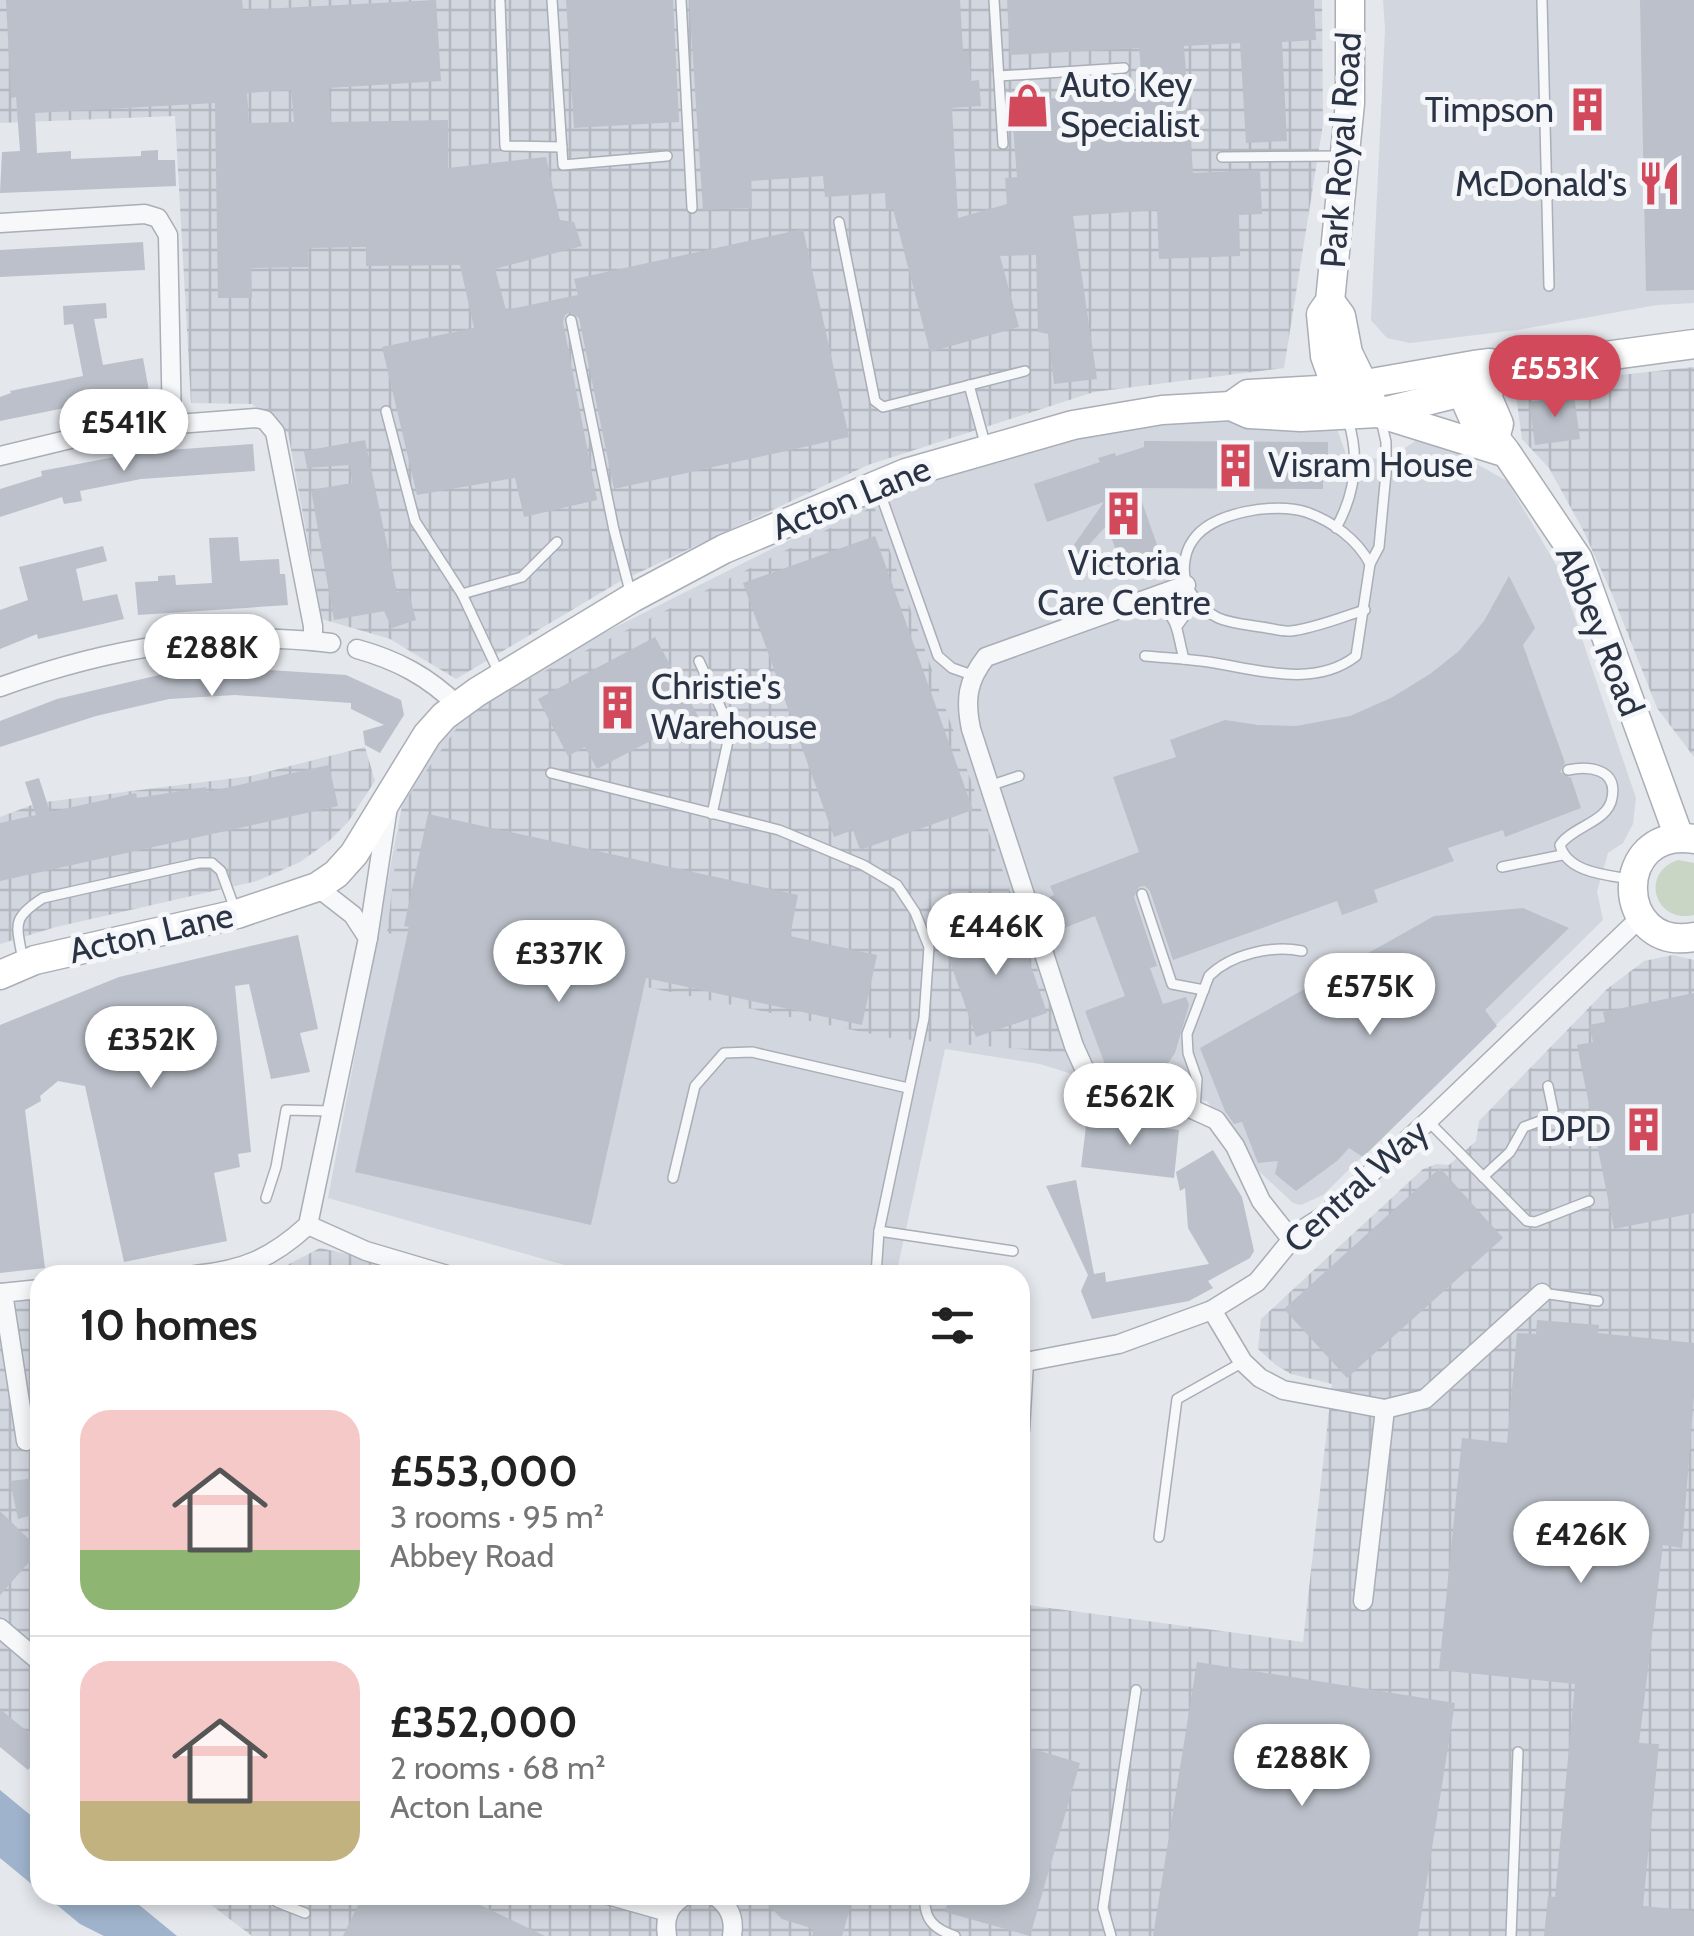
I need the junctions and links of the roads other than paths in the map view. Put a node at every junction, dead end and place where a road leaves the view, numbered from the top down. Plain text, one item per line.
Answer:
1 (552, 0) edge
2 (681, 0) edge
3 (994, 0) edge
4 (1350, 0) edge
5 (1542, 0) edge
6 (500, 2) edge
7 (1124, 68) dead end
8 (998, 76) junction
9 (1003, 144) dead end
10 (562, 147) junction
11 (667, 156) dead end
12 (1344, 156) junction
13 (1222, 157) dead end
14 (692, 208) dead end
15 (839, 222) dead end
16 (0, 223) edge
17 (1549, 286) dead end
18 (570, 320) dead end
19 (1694, 344) edge
20 (1025, 371) dead end
21 (1467, 378) junction
22 (969, 385) junction
23 (1349, 397) junction
24 (386, 410) dead end
25 (1378, 413) junction
26 (172, 425) junction
27 (1500, 445) junction
28 (987, 450) junction
29 (0, 456) edge
30 (878, 485) junction
31 (1336, 528) junction
32 (557, 542) dead end
33 (1370, 564) junction
34 (1191, 593) junction
35 (462, 594) junction
36 (632, 598) junction
37 (1144, 599) junction
38 (1365, 610) junction
39 (1178, 625) junction
40 (357, 649) dead end
41 (1145, 656) dead end
42 (1184, 660) junction
43 (699, 661) dead end
44 (972, 676) junction
45 (502, 677) junction
46 (0, 687) edge
47 (458, 706) junction
48 (1568, 770) dead end
49 (550, 773) dead end
50 (1019, 776) dead end
51 (990, 786) junction
52 (390, 796) junction
53 (712, 814) junction
54 (1686, 838) edge
55 (1562, 854) junction
56 (1502, 868) dead end
57 (1632, 879) junction
58 (317, 887) junction
59 (1142, 894) dead end
60 (237, 914) junction
61 (1641, 917) junction
62 (1694, 937) edge
63 (368, 938) junction
64 (1302, 951) dead end
65 (12, 970) edge
66 (1204, 990) junction
67 (1548, 1086) dead end
68 (908, 1088) junction
69 (334, 1110) junction
70 (1195, 1110) junction
71 (1428, 1121) junction
72 (1483, 1177) junction
73 (673, 1178) dead end
74 (266, 1198) dead end
75 (1589, 1202) dead end
76 (308, 1225) junction
77 (880, 1231) junction
78 (1291, 1239) junction
79 (1013, 1252) dead end
80 (248, 1265) edge
81 (410, 1265) edge
82 (877, 1265) edge
83 (30, 1290) edge
84 (2, 1293) edge
85 (1542, 1293) joint
86 (1598, 1301) dead end
87 (1212, 1310) junction
88 (1030, 1361) edge
89 (1243, 1362) junction
90 (1385, 1410) junction
91 (26, 1441) dead end
92 (1159, 1536) dead end
93 (1362, 1601) dead end
94 (0, 1628) edge
95 (30, 1654) edge
96 (1136, 1690) dead end
97 (1518, 1752) dead end
98 (285, 1905) edge
99 (643, 1905) edge
100 (673, 1905) edge
101 (726, 1905) edge
102 (925, 1905) edge
103 (668, 1912) junction
104 (305, 1913) dead end
105 (734, 1935) edge
106 (667, 1936) edge
107 (955, 1936) edge
108 (1111, 1936) edge
109 (1512, 1936) edge

1 - 10 lane
2 - 14 lane
3 - 8 lane
4 - 12 main road, Park Royal Road
5 - 17 lane
6 - 10 lane
7 - 8 lane
8 - 9 lane
10 - 11 lane
12 - 13 lane
12 - 23 main road, Park Royal Road
15 - 22 lane
16 - 26 street
18 - 36 lane
19 - 21 main road
20 - 22 lane
21 - 23 main road
21 - 25 main road
21 - 27 main road, Abbey Road
22 - 28 lane
23 - 25 main road, Acton Lane
23 - 28 main road, Acton Lane
23 - 31 lane
24 - 35 lane
25 - 27 main road
25 - 33 lane
26 - 29 street
26 - 46 street
27 - 54 main road, Abbey Road
28 - 30 main road, Acton Lane
30 - 36 main road, Acton Lane
30 - 44 lane
31 - 33 lane
31 - 34 lane
32 - 35 lane
33 - 38 lane
34 - 37 street
34 - 38 lane
34 - 39 lane
35 - 45 lane
36 - 45 main road, Acton Lane
37 - 39 lane
37 - 44 street
38 - 42 lane
39 - 42 lane
40 - 47 street
41 - 42 lane
43 - 53 lane
44 - 51 street
45 - 47 main road, Acton Lane
47 - 52 main road, Acton Lane
48 - 55 lane
49 - 53 lane
50 - 51 lane
51 - 70 street
52 - 58 main road, Acton Lane
52 - 63 street
53 - 68 lane
54 - 57 main road
55 - 56 lane
55 - 57 lane
57 - 61 main road
58 - 60 main road, Acton Lane
58 - 63 street
59 - 66 lane
60 - 65 main road, Acton Lane
60 - 65 lane
61 - 62 main road
61 - 71 street, Central Way
63 - 69 street
64 - 66 lane
66 - 70 lane
67 - 72 lane
68 - 73 lane
68 - 77 lane
69 - 74 lane
69 - 76 street
70 - 78 street
71 - 72 lane
71 - 78 street, Central Way
72 - 75 lane
76 - 80 street
76 - 81 street
77 - 79 lane
77 - 82 lane
78 - 87 street, Central Way
83 - 84 street
84 - 91 street
85 - 86 lane
85 - 90 street
87 - 88 street, Central Way
87 - 89 street
89 - 90 street
89 - 92 lane
90 - 93 street
94 - 95 street
96 - 108 lane
97 - 109 lane
98 - 104 lane
99 - 103 street
100 - 103 street
101 - 105 street
102 - 107 lane
103 - 106 street

